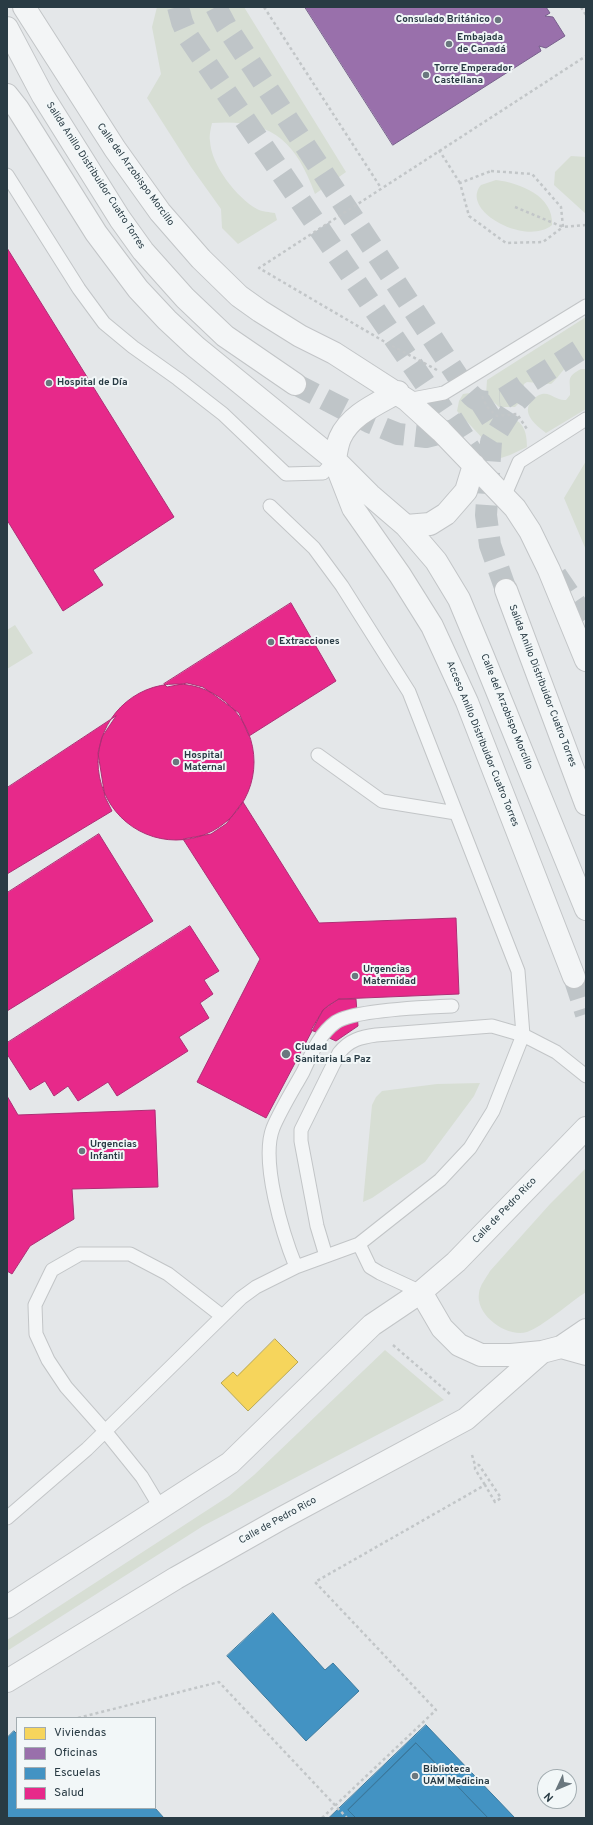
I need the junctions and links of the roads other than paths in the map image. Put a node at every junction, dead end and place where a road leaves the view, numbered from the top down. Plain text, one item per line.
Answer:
1 (24, 7) edge
2 (7, 28) edge
3 (7, 95) edge
4 (7, 175) edge
5 (586, 306) edge
6 (295, 384) tunnel mouth
7 (402, 396) junction
8 (586, 419) edge
9 (335, 460) junction
10 (474, 465) junction
11 (504, 497) junction
12 (270, 506) dead end
13 (406, 526) junction
14 (506, 590) tunnel mouth
15 (586, 660) edge
16 (318, 755) dead end
17 (586, 804) edge
18 (456, 813) junction
19 (586, 909) edge
20 (574, 977) tunnel mouth
21 (452, 1006) dead end
22 (523, 1035) junction
23 (586, 1076) edge
24 (586, 1128) edge
25 (359, 1244) junction
26 (326, 1256) junction
27 (296, 1267) junction
28 (422, 1292) junction
29 (222, 1316) junction
30 (586, 1330) edge
31 (551, 1350) junction
32 (586, 1354) edge
33 (105, 1431) junction
34 (160, 1507) junction
35 (7, 1518) edge
36 (7, 1607) edge
37 (7, 1681) edge

1 - 7 street, Calle del Arzobispo Morcillo
2 - 6 street, Salida Anillo Distribuidor Cuatro Torres
3 - 9 street, Calle del Arzobispo Morcillo
4 - 9 lane
5 - 7 lane
7 - 9 street
7 - 10 street, Calle del Arzobispo Morcillo
8 - 11 lane
9 - 13 street, Calle del Arzobispo Morcillo
9 - 20 street, Acceso Anillo Distribuidor Cuatro Torres
10 - 11 street, Calle del Arzobispo Morcillo
10 - 13 street
11 - 15 street, Calle del Arzobispo Morcillo
12 - 18 lane
13 - 19 street, Calle del Arzobispo Morcillo
14 - 17 street, Salida Anillo Distribuidor Cuatro Torres
16 - 18 lane
18 - 22 lane
21 - 27 lane
22 - 23 lane
22 - 25 lane
22 - 26 lane
24 - 28 street, Calle de Pedro Rico
25 - 26 lane
25 - 28 lane
26 - 27 lane
27 - 29 lane
28 - 31 street, Calle de Pedro Rico
28 - 34 street, Calle de Pedro Rico
29 - 33 lane
29 - 33 lane
30 - 31 street, Calle de Pedro Rico
31 - 32 street
31 - 37 street, Calle de Pedro Rico
33 - 34 lane
33 - 35 lane
34 - 36 street, Calle de Pedro Rico

